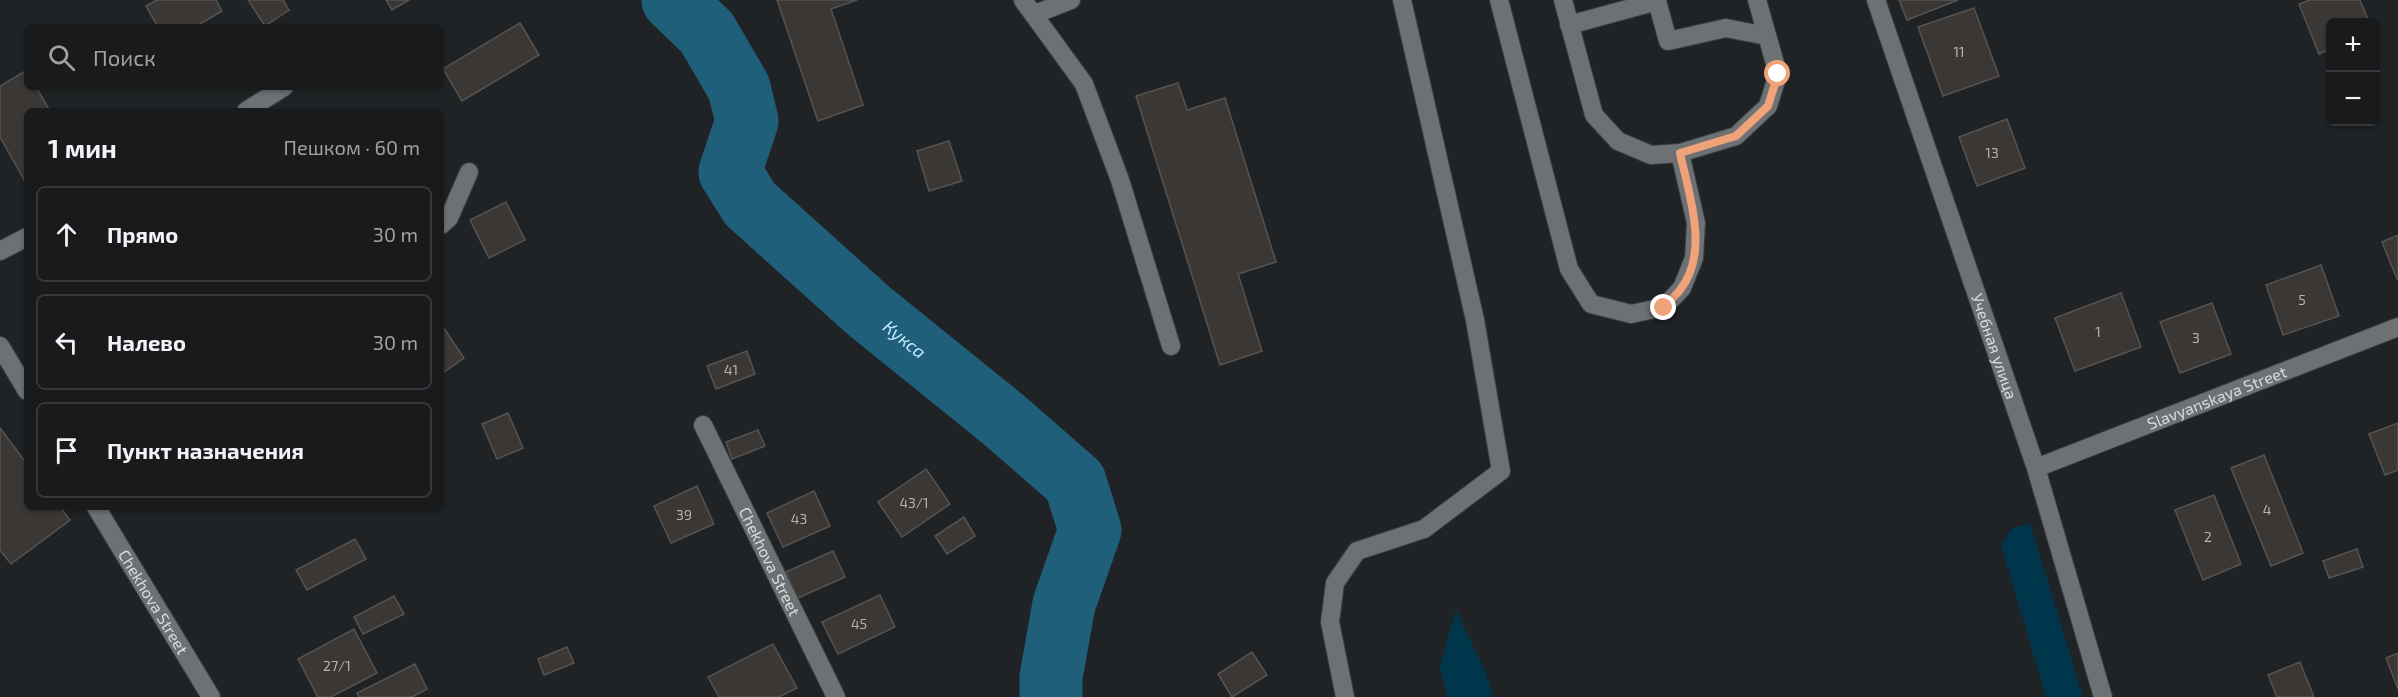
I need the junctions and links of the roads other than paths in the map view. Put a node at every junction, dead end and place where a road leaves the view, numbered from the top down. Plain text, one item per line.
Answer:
1 (1023, 0) edge
2 (1071, 0) edge
3 (1402, 0) edge
4 (1499, 0) edge
5 (1757, 0) edge
6 (1876, 0) edge
7 (1563, 1) edge
8 (1035, 15) junction
9 (1569, 26) junction
10 (1767, 36) junction
11 (279, 90) edge
12 (251, 108) edge
13 (1680, 153) junction
14 (469, 172) dead end
15 (444, 222) edge
16 (24, 239) edge
17 (0, 252) edge
18 (2398, 327) edge
19 (1172, 345) dead end
20 (0, 346) edge
21 (24, 386) edge
22 (703, 425) dead end
23 (2036, 468) junction
24 (98, 510) edge
25 (211, 697) edge
26 (836, 697) edge
27 (1345, 697) edge
28 (2103, 697) edge

1 - 8 street
2 - 8 street
3 - 27 street
4 - 13 street
5 - 10 street
6 - 23 street, Учебная улица
7 - 9 street
8 - 19 street
9 - 10 street
9 - 13 street
10 - 13 street
11 - 12 street
14 - 15 street
16 - 17 street
18 - 23 street, Slavyanskaya Street
20 - 21 street
22 - 26 street, Chekhova Street
23 - 28 street, Учебная улица
24 - 25 street, Chekhova Street

